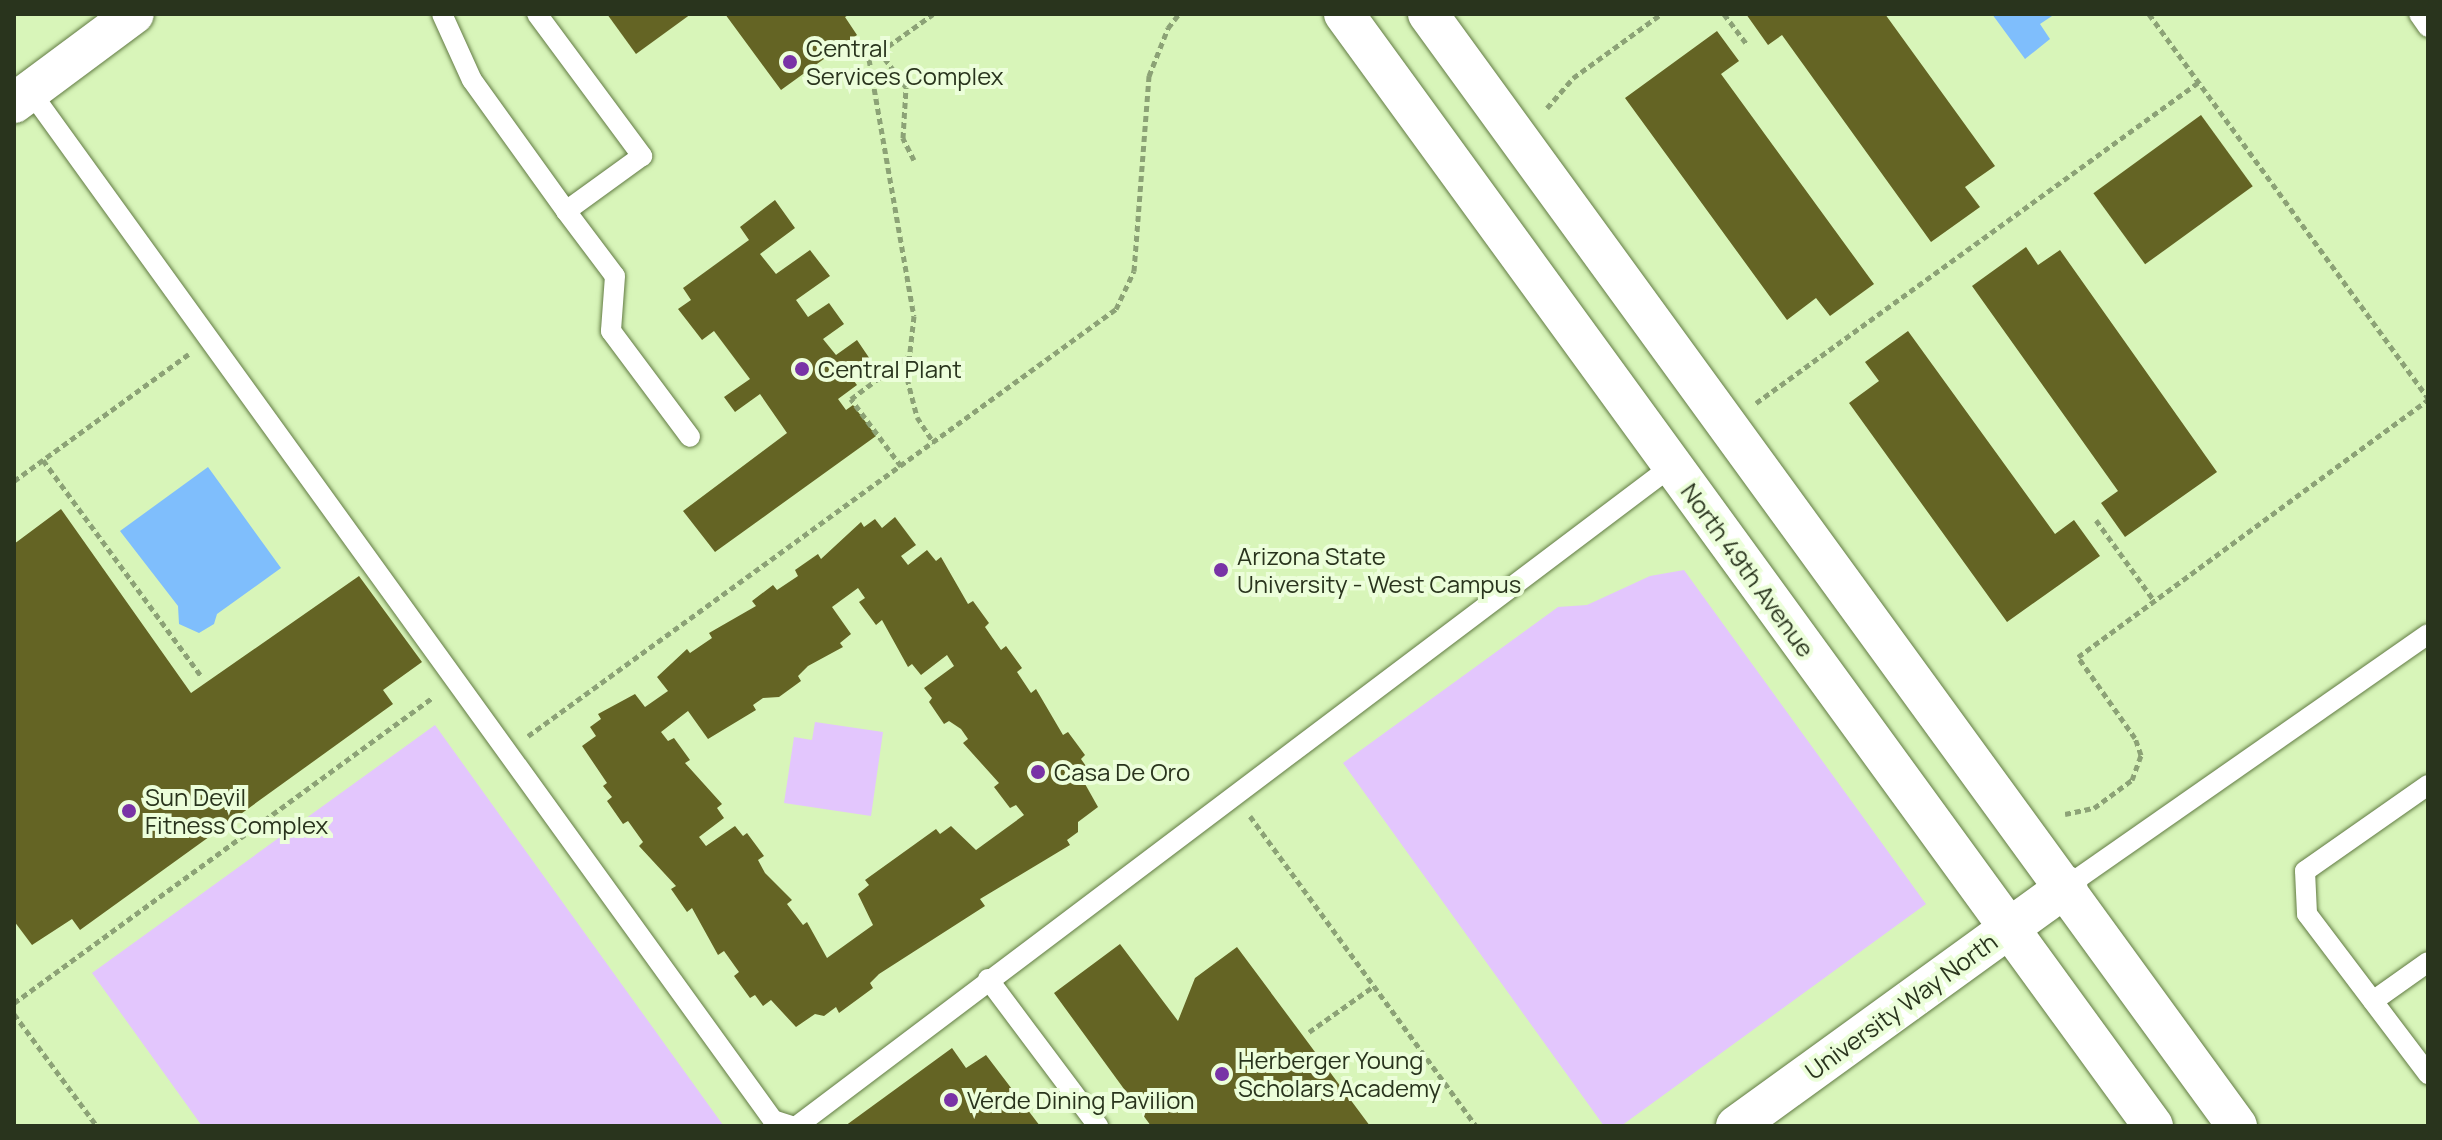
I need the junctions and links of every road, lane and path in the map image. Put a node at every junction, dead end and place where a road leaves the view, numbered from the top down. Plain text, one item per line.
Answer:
1 (134, 14) edge
2 (442, 14) edge
3 (537, 14) edge
4 (933, 14) edge
5 (1179, 14) edge
6 (1344, 14) edge
7 (1428, 14) edge
8 (1661, 14) edge
9 (1724, 14) edge
10 (2149, 14) edge
11 (2419, 14) edge
12 (2428, 27) edge
13 (1747, 44) dead end
14 (880, 52) junction
15 (2199, 82) junction
16 (22, 97) edge
17 (1547, 108) dead end
18 (914, 160) dead end
19 (566, 211) junction
20 (210, 340) junction
21 (908, 356) junction
22 (1769, 394) dead end
23 (2428, 399) edge
24 (690, 437) dead end
25 (934, 443) junction
26 (43, 460) junction
27 (901, 466) junction
28 (1672, 466) junction
29 (14, 481) edge
30 (2096, 520) dead end
31 (2153, 599) junction
32 (2428, 634) edge
33 (202, 677) dead end
34 (456, 680) junction
35 (507, 751) junction
36 (2428, 785) edge
37 (1234, 794) junction
38 (2065, 814) dead end
39 (2067, 886) junction
40 (2009, 928) junction
41 (2428, 962) edge
42 (988, 979) junction
43 (1374, 986) junction
44 (2373, 1001) junction
45 (14, 1003) edge
46 (14, 1014) edge
47 (1309, 1032) dead end
48 (2428, 1074) edge
49 (97, 1126) edge
50 (795, 1126) edge
51 (1098, 1126) edge
52 (1476, 1126) edge
53 (1736, 1126) edge
54 (2153, 1126) edge
55 (2237, 1126) edge

1 - 16 street
2 - 19 lane
3 - 19 lane
4 - 14 path
5 - 25 path
6 - 28 street, North 49th Avenue
7 - 39 street
8 - 17 path
9 - 13 path
10 - 15 path
11 - 12 lane
14 - 18 path
14 - 21 path
15 - 22 path
15 - 23 path
16 - 20 lane
19 - 24 lane
20 - 26 path
20 - 34 lane
21 - 25 path
21 - 27 path
23 - 31 path
25 - 27 path
26 - 29 path
26 - 33 path
27 - 35 path
28 - 37 lane
28 - 40 street, North 49th Avenue
30 - 31 path
31 - 38 path
32 - 39 lane
34 - 35 lane
34 - 45 path
35 - 50 lane
36 - 44 lane
37 - 42 lane
37 - 43 path
39 - 40 street, University Way North
39 - 55 street
40 - 53 street, University Way North
40 - 54 street, North 49th Avenue
41 - 44 lane
42 - 50 lane
42 - 51 lane
43 - 47 path
43 - 52 path
44 - 48 lane
46 - 49 path

